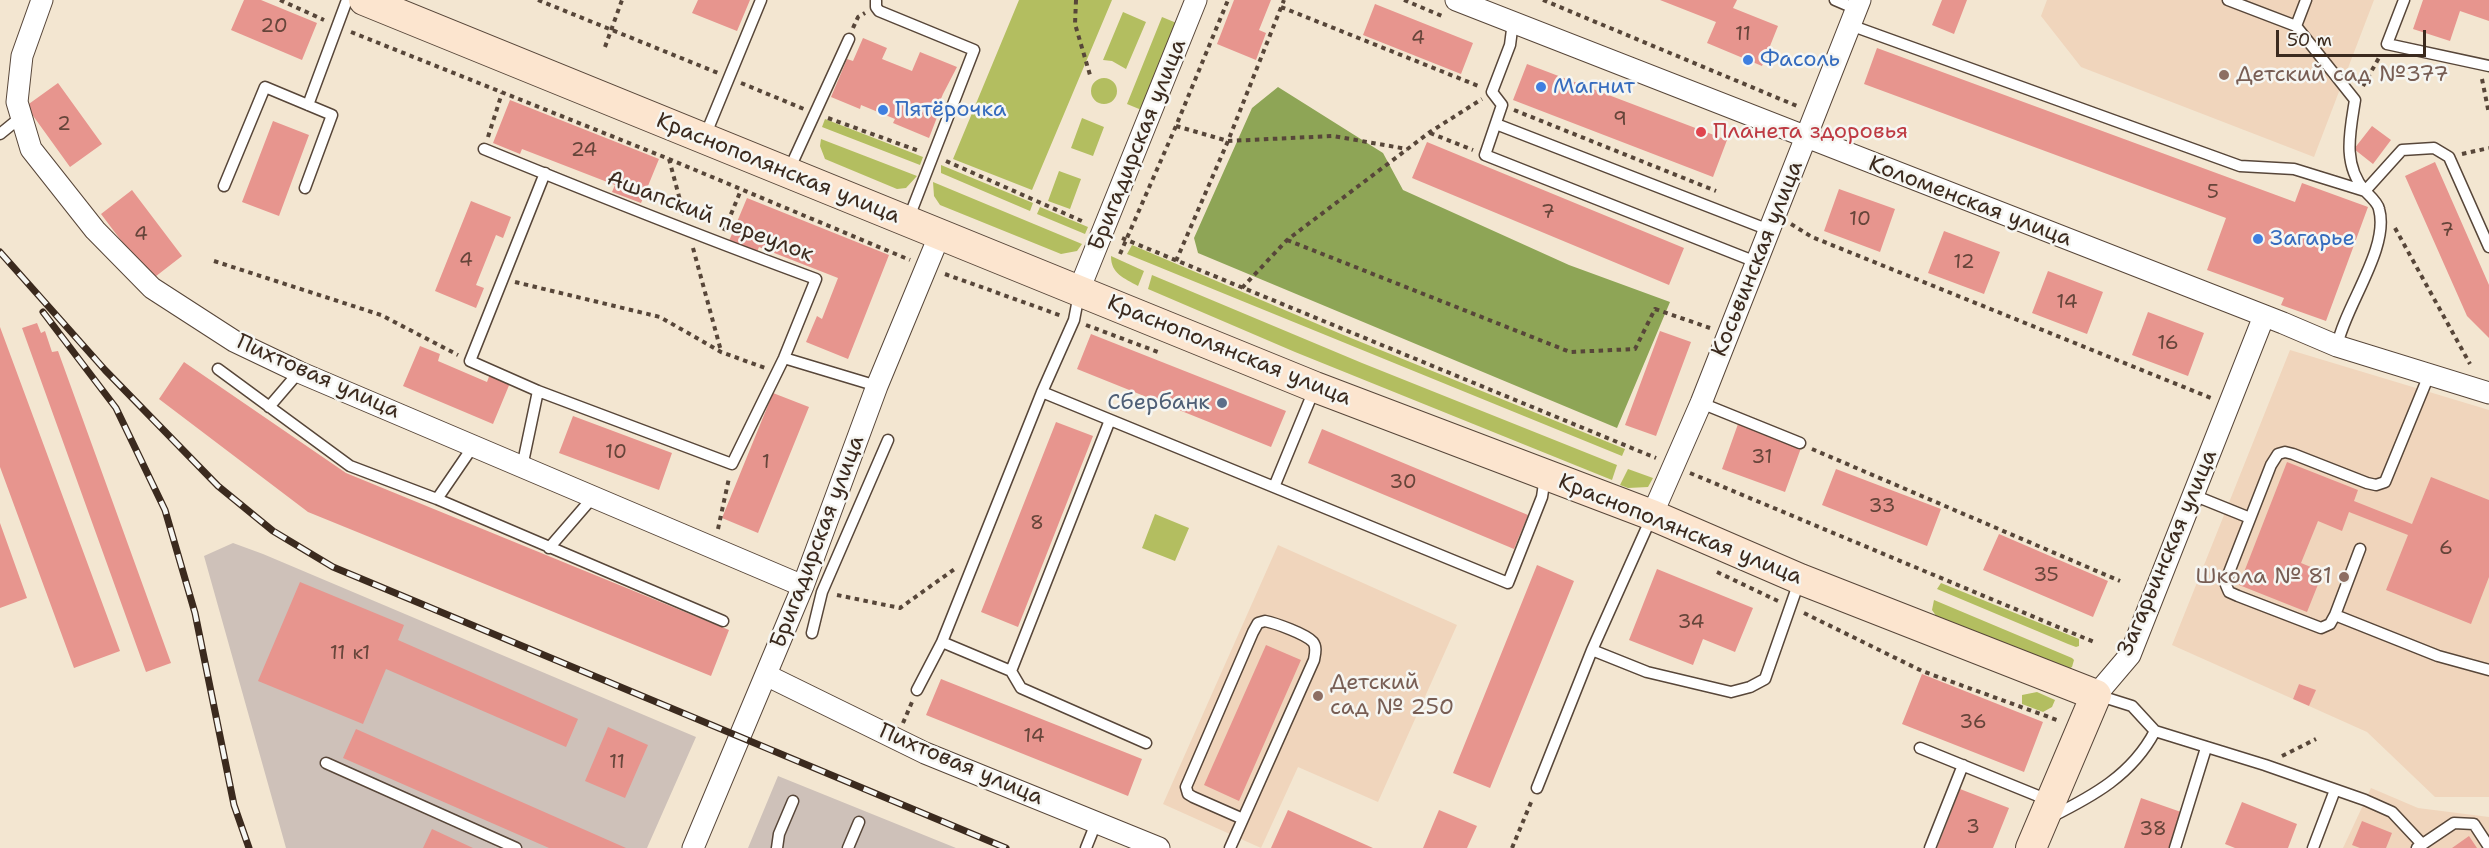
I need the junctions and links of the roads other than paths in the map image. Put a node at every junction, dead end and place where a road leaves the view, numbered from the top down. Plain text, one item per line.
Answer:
1 (42, 0) edge
2 (347, 0) edge
3 (364, 0) edge
4 (761, 0) edge
5 (1196, 0) edge
6 (1456, 0) edge
7 (1835, 0) edge
8 (2228, 0) edge
9 (2306, 0) edge
10 (2403, 0) edge
11 (876, 4) edge
12 (1855, 11) edge
13 (1513, 22) junction
14 (2296, 26) junction
15 (849, 39) road end
16 (2484, 65) edge
17 (308, 105) junction
18 (21, 117) junction
19 (1496, 124) junction
20 (0, 134) edge
21 (1805, 138) junction
22 (704, 139) junction
23 (484, 149) road end
24 (544, 173) junction
25 (788, 173) junction
26 (224, 186) dead end
27 (304, 188) dead end
28 (2365, 191) junction
29 (907, 221) junction
30 (1772, 222) junction
31 (940, 234) junction
32 (2489, 247) edge
33 (1756, 262) junction
34 (1080, 290) junction
35 (2264, 316) junction
36 (2337, 346) junction
37 (784, 358) junction
38 (218, 369) dead end
39 (299, 372) junction
40 (2429, 375) junction
41 (877, 386) junction
42 (1315, 387) junction
43 (538, 391) junction
44 (1042, 392) junction
45 (2489, 393) edge
46 (1701, 403) junction
47 (270, 407) junction
48 (1110, 420) junction
49 (888, 440) dead end
50 (1800, 443) road end
51 (475, 445) junction
52 (522, 467) junction
53 (1546, 474) junction
54 (1274, 487) junction
55 (2193, 495) junction
56 (594, 496) junction
57 (437, 499) junction
58 (1652, 515) junction
59 (2250, 518) junction
60 (549, 548) junction
61 (2360, 549) dead end
62 (812, 589) junction
63 (1795, 593) junction
64 (2335, 615) junction
65 (723, 621) dead end
66 (812, 633) dead end
67 (942, 642) junction
68 (1592, 650) junction
69 (1011, 670) junction
70 (2489, 670) edge
71 (766, 675) junction
72 (917, 690) road end
73 (2096, 695) junction
74 (2155, 731) junction
75 (1146, 742) dead end
76 (1920, 748) dead end
77 (2206, 748) junction
78 (326, 764) dead end
79 (1963, 765) junction
80 (1537, 788) road end
81 (2336, 790) junction
82 (793, 801) dead end
83 (2047, 811) junction
84 (1243, 819) junction
85 (859, 822) dead end
86 (1096, 823) junction
87 (2419, 846) edge
88 (2489, 847) edge
89 (516, 848) edge
90 (693, 848) edge
91 (777, 848) edge
92 (848, 848) edge
93 (1086, 848) edge
94 (1159, 848) edge
95 (1230, 848) edge
96 (1929, 848) edge
97 (2031, 848) edge
98 (2175, 848) edge
99 (2313, 848) edge

1 - 18 street, Пихтовая улица
2 - 17 lane
3 - 22 main road, Краснополянская улица
4 - 22 lane
5 - 34 street, Бригадирская улица
6 - 13 street, Коломенская улица
7 - 12 lane
8 - 14 lane
9 - 14 lane
10 - 16 lane
11 - 29 lane
12 - 21 street, Косьвинская улица
12 - 28 lane
13 - 19 lane
13 - 21 street, Коломенская улица
14 - 28 lane
15 - 25 lane
17 - 26 lane
17 - 27 lane
18 - 20 lane
18 - 39 street, Пихтовая улица
19 - 30 lane
19 - 33 lane
21 - 30 street, Косьвинская улица
21 - 35 street, Коломенская улица
22 - 25 main road, Краснополянская улица
23 - 24 lane, Ашапский переулок
24 - 37 lane, Ашапский переулок
24 - 43 lane
25 - 29 main road, Краснополянская улица
28 - 32 lane
28 - 36 lane
29 - 31 main road, Краснополянская улица
30 - 33 street, Косьвинская улица
31 - 34 main road, Краснополянская улица
31 - 41 street, Бригадирская улица
33 - 46 street, Косьвинская улица
34 - 42 main road, Краснополянская улица
34 - 44 lane
35 - 36 street, Коломенская улица
35 - 55 street, Загарьинская улица
36 - 40 street, Коломенская улица
37 - 41 lane
37 - 43 lane, Ашапский переулок
38 - 47 lane
39 - 47 lane
39 - 51 street, Пихтовая улица
40 - 45 street, Коломенская улица
40 - 59 lane
41 - 62 street, Бригадирская улица
42 - 53 main road, Краснополянская улица
42 - 54 lane
43 - 52 lane
44 - 48 lane
44 - 67 lane
46 - 50 lane
46 - 58 street, Косьвинская улица
47 - 57 lane
48 - 54 lane
48 - 69 lane
49 - 62 lane
51 - 52 street, Пихтовая улица
51 - 57 lane
52 - 56 street, Пихтовая улица
53 - 54 lane
53 - 58 main road, Краснополянская улица
55 - 59 lane
55 - 73 street, Загарьинская улица
56 - 60 lane
56 - 62 street, Пихтовая улица
57 - 60 lane
58 - 63 main road, Краснополянская улица
58 - 68 lane
59 - 64 lane
60 - 65 lane
61 - 64 lane
62 - 66 lane
62 - 71 street, Бригадирская улица
63 - 68 lane
63 - 73 main road, Краснополянская улица
64 - 70 lane
67 - 69 lane
67 - 72 lane
68 - 80 lane
69 - 75 lane
71 - 86 street, Пихтовая улица
71 - 90 street, Бригадирская улица
73 - 74 lane
73 - 83 main road, Загарьинская улица
74 - 77 lane
74 - 83 lane
76 - 79 lane
77 - 81 lane
77 - 98 lane
78 - 89 lane
79 - 83 lane
79 - 96 lane
81 - 87 lane
81 - 99 lane
82 - 91 lane
83 - 97 main road, Загарьинская улица
84 - 84 lane
84 - 95 lane
85 - 92 lane
86 - 93 lane
86 - 94 street, Пихтовая улица
87 - 88 lane

